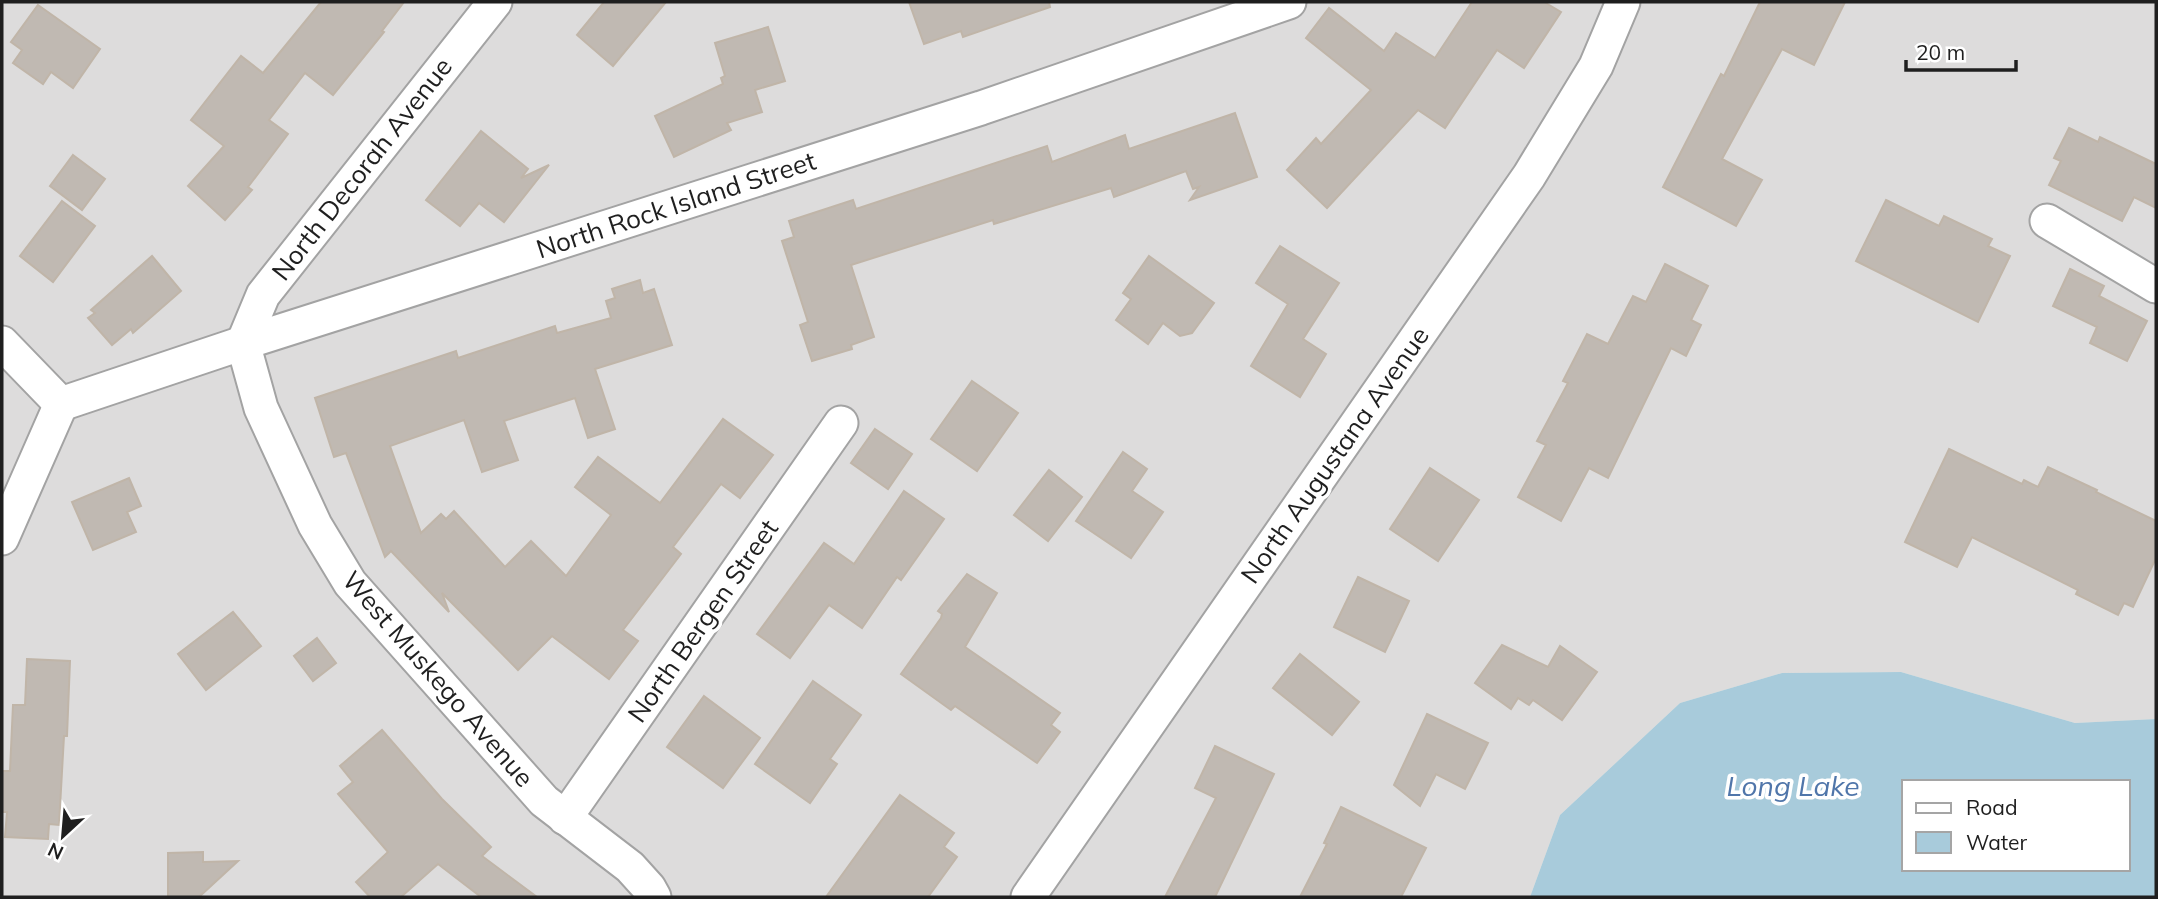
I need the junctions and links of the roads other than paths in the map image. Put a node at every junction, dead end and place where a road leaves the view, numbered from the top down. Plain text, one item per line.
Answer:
1 (495, 2) edge
2 (1289, 2) edge
3 (1623, 2) edge
4 (2047, 221) dead end
5 (2156, 286) edge
6 (2, 343) edge
7 (243, 343) junction
8 (61, 404) junction
9 (841, 423) dead end
10 (2, 538) edge
11 (565, 818) junction
12 (654, 897) edge
13 (1028, 897) edge

1 - 7 street, North Decorah Avenue
2 - 7 street, North Rock Island Street
3 - 13 street, North Augustana Avenue
4 - 5 street
6 - 8 street
7 - 8 street, North Rock Island Street
7 - 11 street, West Muskego Avenue
8 - 10 street
9 - 11 street, North Bergen Street
11 - 12 street, West Muskego Avenue

